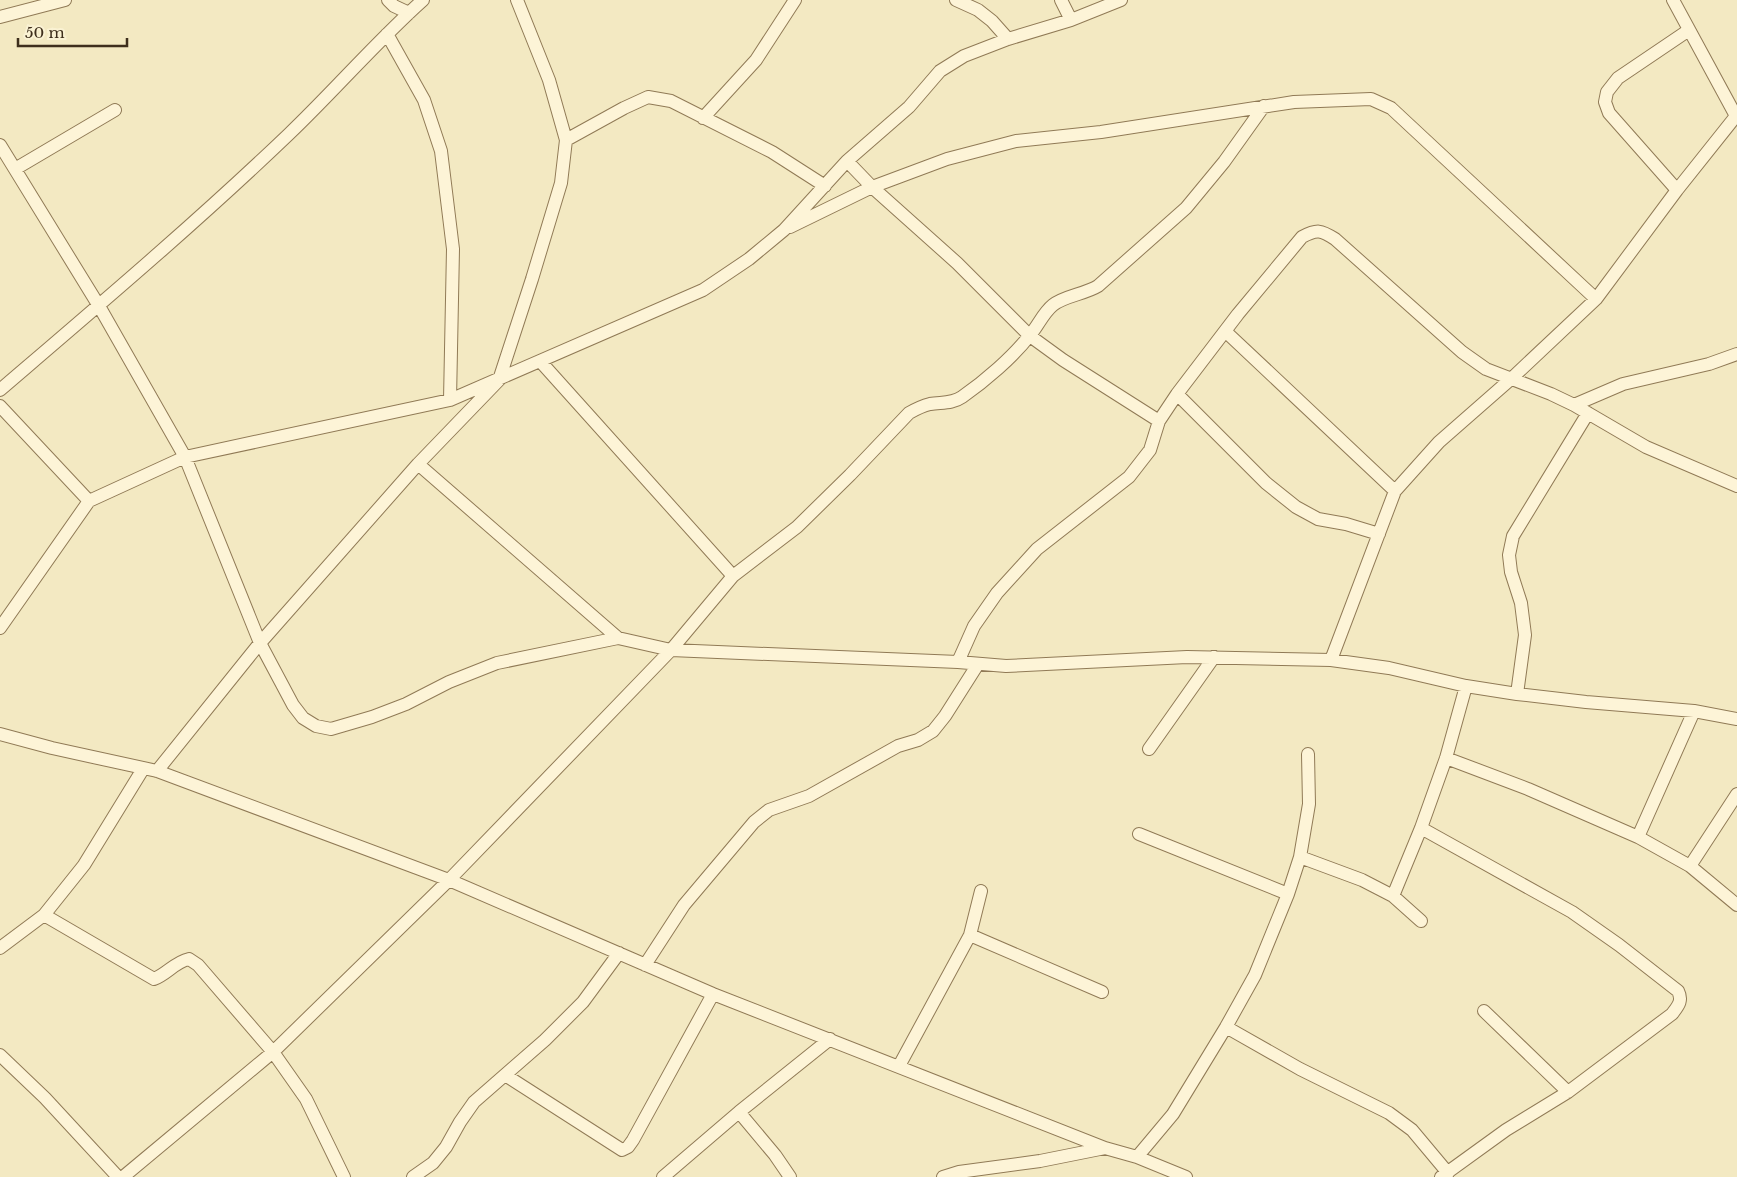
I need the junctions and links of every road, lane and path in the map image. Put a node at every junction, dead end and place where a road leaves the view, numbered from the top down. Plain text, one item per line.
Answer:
1 (65, 0) edge
2 (388, 0) edge
3 (423, 0) edge
4 (517, 0) edge
5 (795, 0) edge
6 (956, 0) edge
7 (1061, 0) edge
8 (1121, 0) edge
9 (1673, 0) edge
10 (409, 13) junction
11 (0, 18) edge
12 (1071, 20) junction
13 (1689, 30) junction
14 (387, 34) junction
15 (1008, 39) junction
16 (1264, 106) junction
17 (115, 110) dead end
18 (1736, 117) edge
19 (703, 118) junction
20 (566, 140) junction
21 (0, 147) edge
22 (847, 161) junction
23 (15, 169) junction
24 (825, 186) junction
25 (872, 186) junction
26 (1677, 190) junction
27 (784, 230) junction
28 (1596, 299) junction
29 (99, 306) junction
30 (1225, 331) junction
31 (1030, 336) junction
32 (1737, 354) edge
33 (540, 361) junction
34 (1512, 378) junction
35 (499, 380) junction
36 (0, 390) edge
37 (1176, 394) junction
38 (450, 400) junction
39 (1574, 405) junction
40 (0, 406) edge
41 (1588, 413) junction
42 (1159, 421) junction
43 (185, 457) junction
44 (418, 464) junction
45 (1737, 486) edge
46 (1395, 491) junction
47 (90, 501) junction
48 (1379, 534) junction
49 (733, 576) junction
50 (0, 628) edge
51 (618, 638) junction
52 (260, 643) junction
53 (671, 650) junction
54 (1214, 657) junction
55 (1331, 660) junction
56 (958, 662) junction
57 (978, 664) junction
58 (1466, 686) junction
59 (1517, 694) junction
60 (1694, 711) junction
61 (1737, 719) edge
62 (0, 734) edge
63 (1149, 749) dead end
64 (1308, 754) dead end
65 (1446, 758) junction
66 (143, 769) junction
67 (157, 771) junction
68 (1737, 794) edge
69 (1421, 828) junction
70 (1139, 834) dead end
71 (1638, 837) junction
72 (1300, 857) junction
73 (1690, 866) junction
74 (448, 880) junction
75 (981, 891) dead end
76 (1288, 894) junction
77 (1393, 896) junction
78 (1737, 905) edge
79 (44, 915) junction
80 (1421, 921) dead end
81 (970, 935) junction
82 (0, 948) edge
83 (619, 953) junction
84 (645, 965) junction
85 (1102, 992) dead end
86 (713, 994) junction
87 (1484, 1011) dead end
88 (1226, 1027) junction
89 (830, 1039) junction
90 (273, 1052) junction
91 (0, 1055) edge
92 (899, 1066) junction
93 (505, 1075) junction
94 (1568, 1092) junction
95 (739, 1112) junction
96 (1105, 1148) junction
97 (1137, 1157) junction
98 (1445, 1175) edge
99 (118, 1177) edge
100 (123, 1177) edge
101 (344, 1177) edge
102 (413, 1177) edge
103 (663, 1177) edge
104 (790, 1177) edge
105 (943, 1177) edge
106 (1186, 1177) edge

1 - 11 street
2 - 10 street
3 - 10 street
4 - 20 street
5 - 19 street
6 - 15 street
7 - 12 street
8 - 12 street
9 - 13 street
10 - 14 street
12 - 15 street
13 - 18 street
13 - 26 street
14 - 29 street
14 - 38 street
15 - 22 street
16 - 25 street
16 - 28 street
16 - 31 street
17 - 23 street
18 - 26 street
19 - 20 street
19 - 24 street
20 - 35 street
21 - 23 street
22 - 24 street
22 - 25 street
23 - 29 street
24 - 27 street
25 - 27 street
25 - 31 street
26 - 28 street
27 - 33 street
28 - 34 street
29 - 36 street
29 - 43 street
30 - 34 street
30 - 37 street
30 - 46 street
31 - 42 street
31 - 49 street
32 - 39 street
33 - 35 street
33 - 49 street
34 - 39 street
34 - 46 street
35 - 38 street
35 - 44 street
37 - 42 street
37 - 48 street
38 - 43 street
39 - 41 street
40 - 47 street
41 - 45 street
41 - 59 street
42 - 56 street
43 - 47 street
43 - 52 street
44 - 51 street
44 - 52 street
46 - 48 street
47 - 50 street
48 - 55 street
49 - 53 street
51 - 52 street
51 - 53 street
52 - 67 street
53 - 56 street
53 - 74 street
54 - 55 street
54 - 57 street
54 - 63 street
55 - 58 street
56 - 57 street
57 - 84 street
58 - 59 street
58 - 65 street
59 - 60 street
60 - 61 street
60 - 71 street
62 - 66 street
64 - 72 street
65 - 69 street
65 - 71 street
66 - 67 street
66 - 79 street
67 - 74 street
68 - 73 street
69 - 77 street
69 - 94 street
70 - 76 street
71 - 73 street
72 - 76 street
72 - 77 street
73 - 78 street
74 - 83 street
74 - 90 street
75 - 81 street
76 - 88 street
77 - 80 street
79 - 82 street
79 - 90 street
81 - 85 street
81 - 92 street
83 - 84 street
83 - 93 street
84 - 86 street
86 - 89 street
86 - 93 street
87 - 94 street
88 - 97 street
88 - 98 street
89 - 92 street
89 - 95 street
90 - 100 street
90 - 101 street
91 - 99 street
92 - 96 street
93 - 102 street
94 - 98 street
95 - 103 street
95 - 104 street
96 - 97 street
96 - 105 street
97 - 106 street

